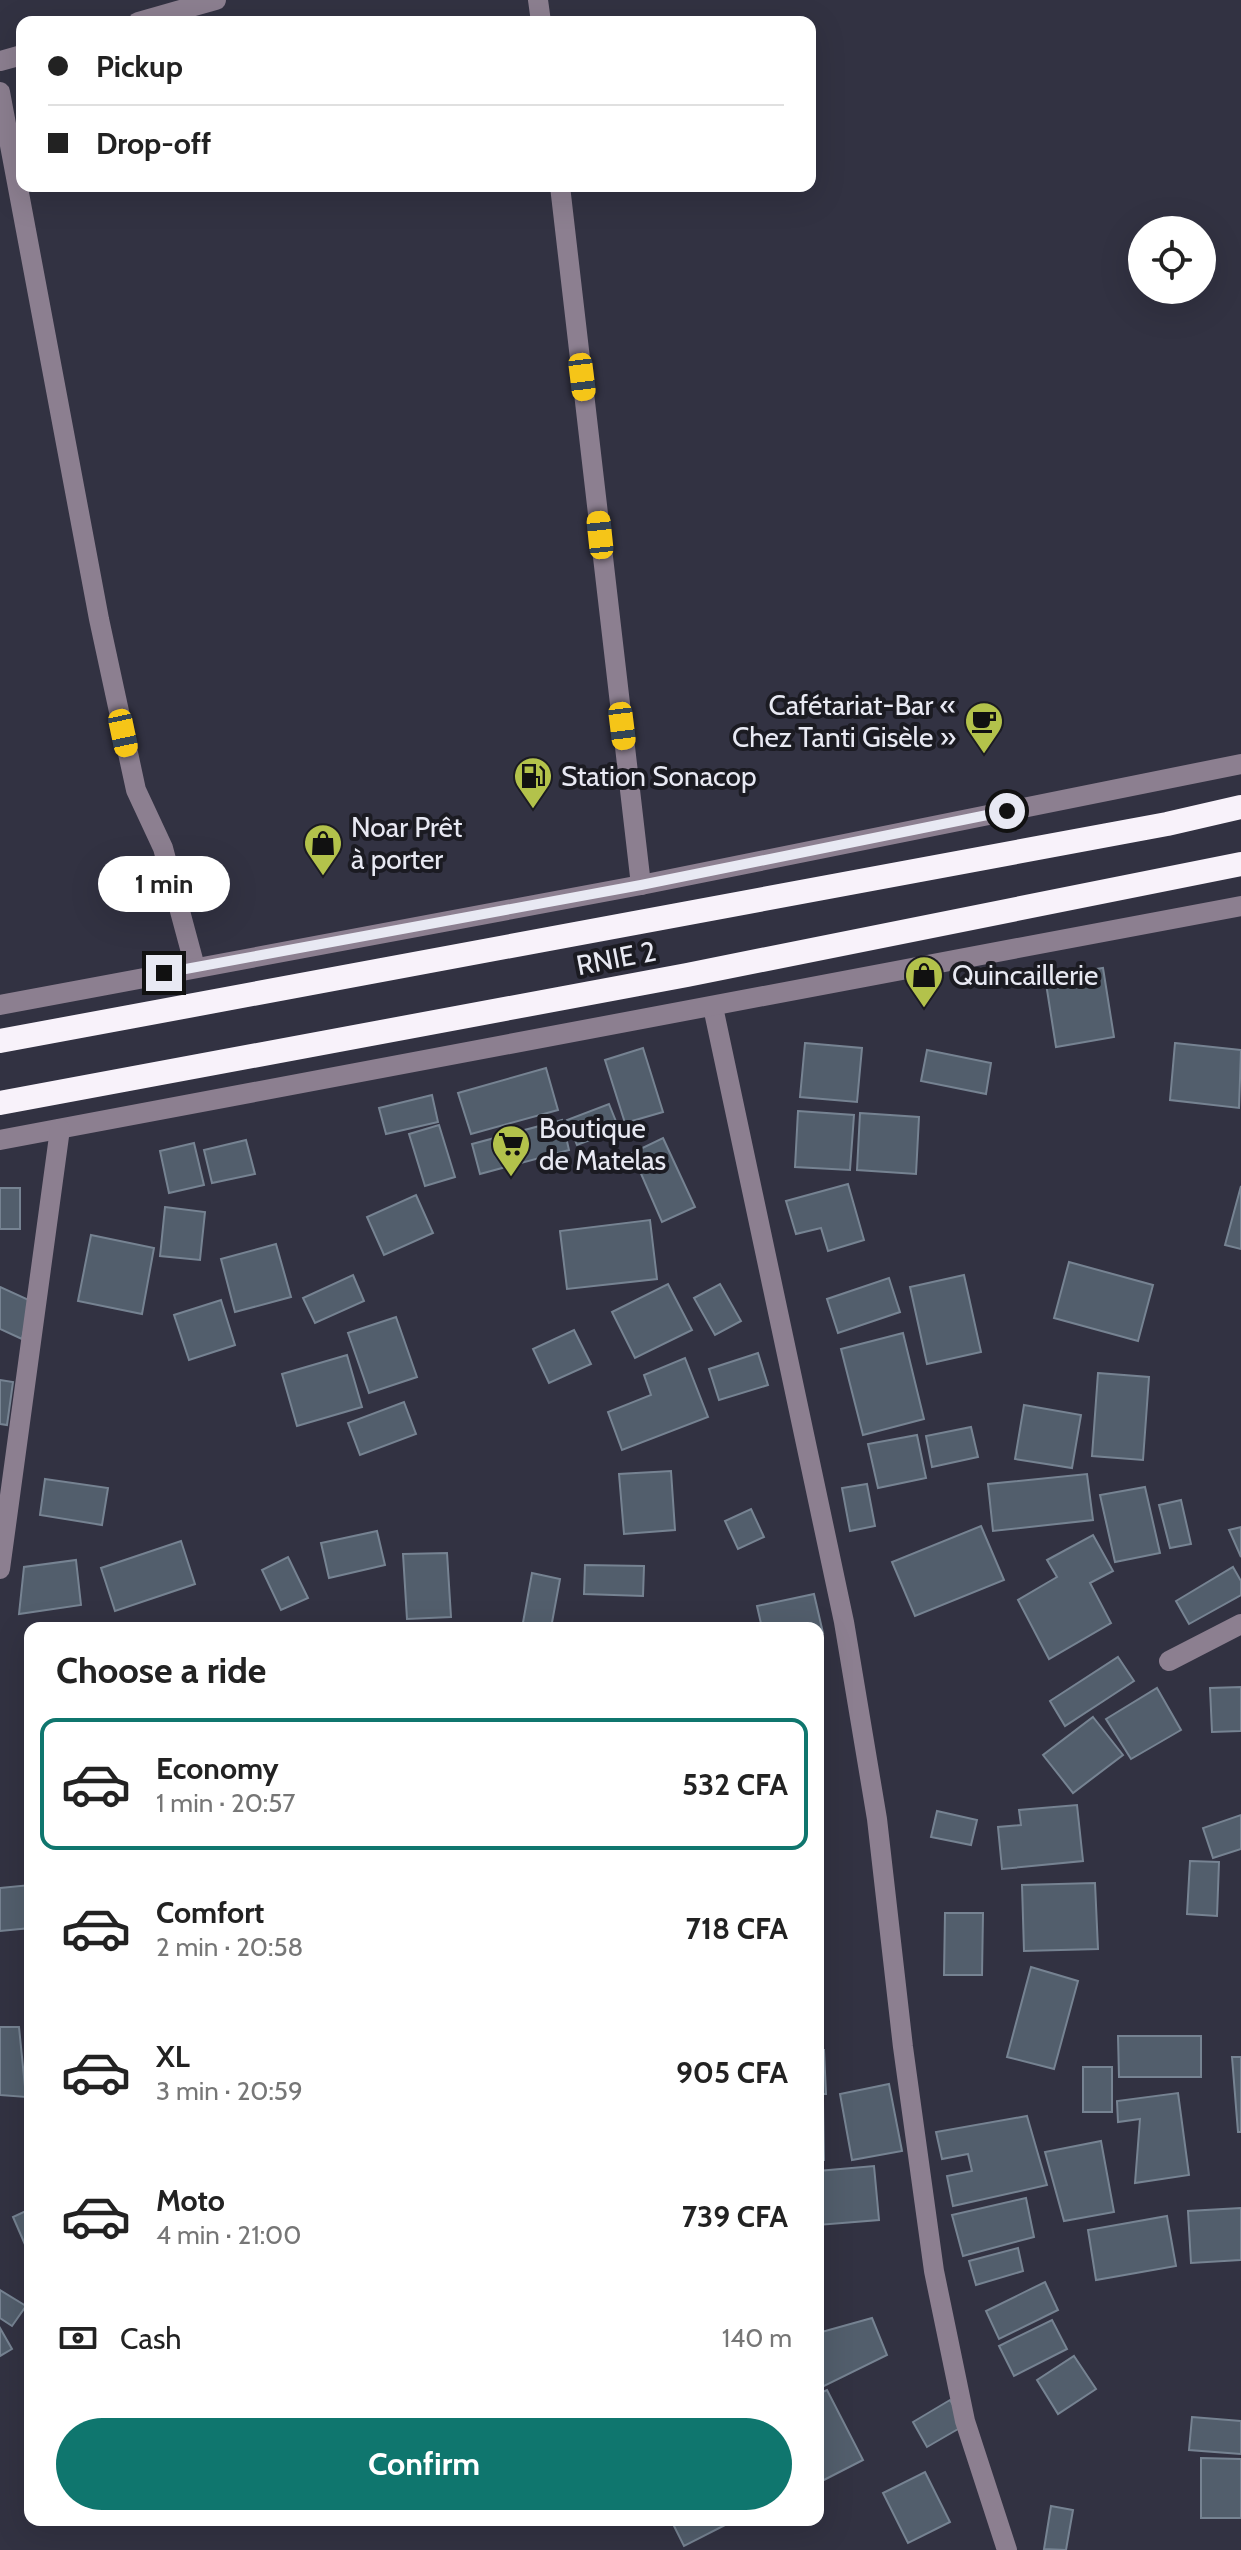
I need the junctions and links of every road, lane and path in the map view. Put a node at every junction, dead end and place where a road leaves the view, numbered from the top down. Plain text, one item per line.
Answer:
1 (216, 0) edge
2 (159, 16) edge
3 (0, 92) edge
4 (16, 177) edge
5 (19, 192) edge
6 (561, 192) edge
7 (1241, 764) edge
8 (1241, 807) edge
9 (1241, 864) edge
10 (641, 885) junction
11 (1241, 906) edge
12 (195, 967) junction
13 (0, 1005) edge
14 (713, 1007) junction
15 (0, 1041) edge
16 (0, 1103) edge
17 (60, 1129) junction
18 (0, 1140) edge
19 (0, 1569) edge
20 (1241, 1624) edge
21 (1169, 1661) dead end
22 (1007, 2550) edge

1 - 2 street
3 - 4 street
5 - 12 street
6 - 10 street
7 - 10 street
8 - 15 highway, RNIE 2 / RNIE 2
9 - 16 highway, RNIE 2 / RNIE 2
10 - 12 street
11 - 14 street
12 - 13 street
14 - 17 street
14 - 22 street
17 - 18 street
17 - 19 street
20 - 21 street

